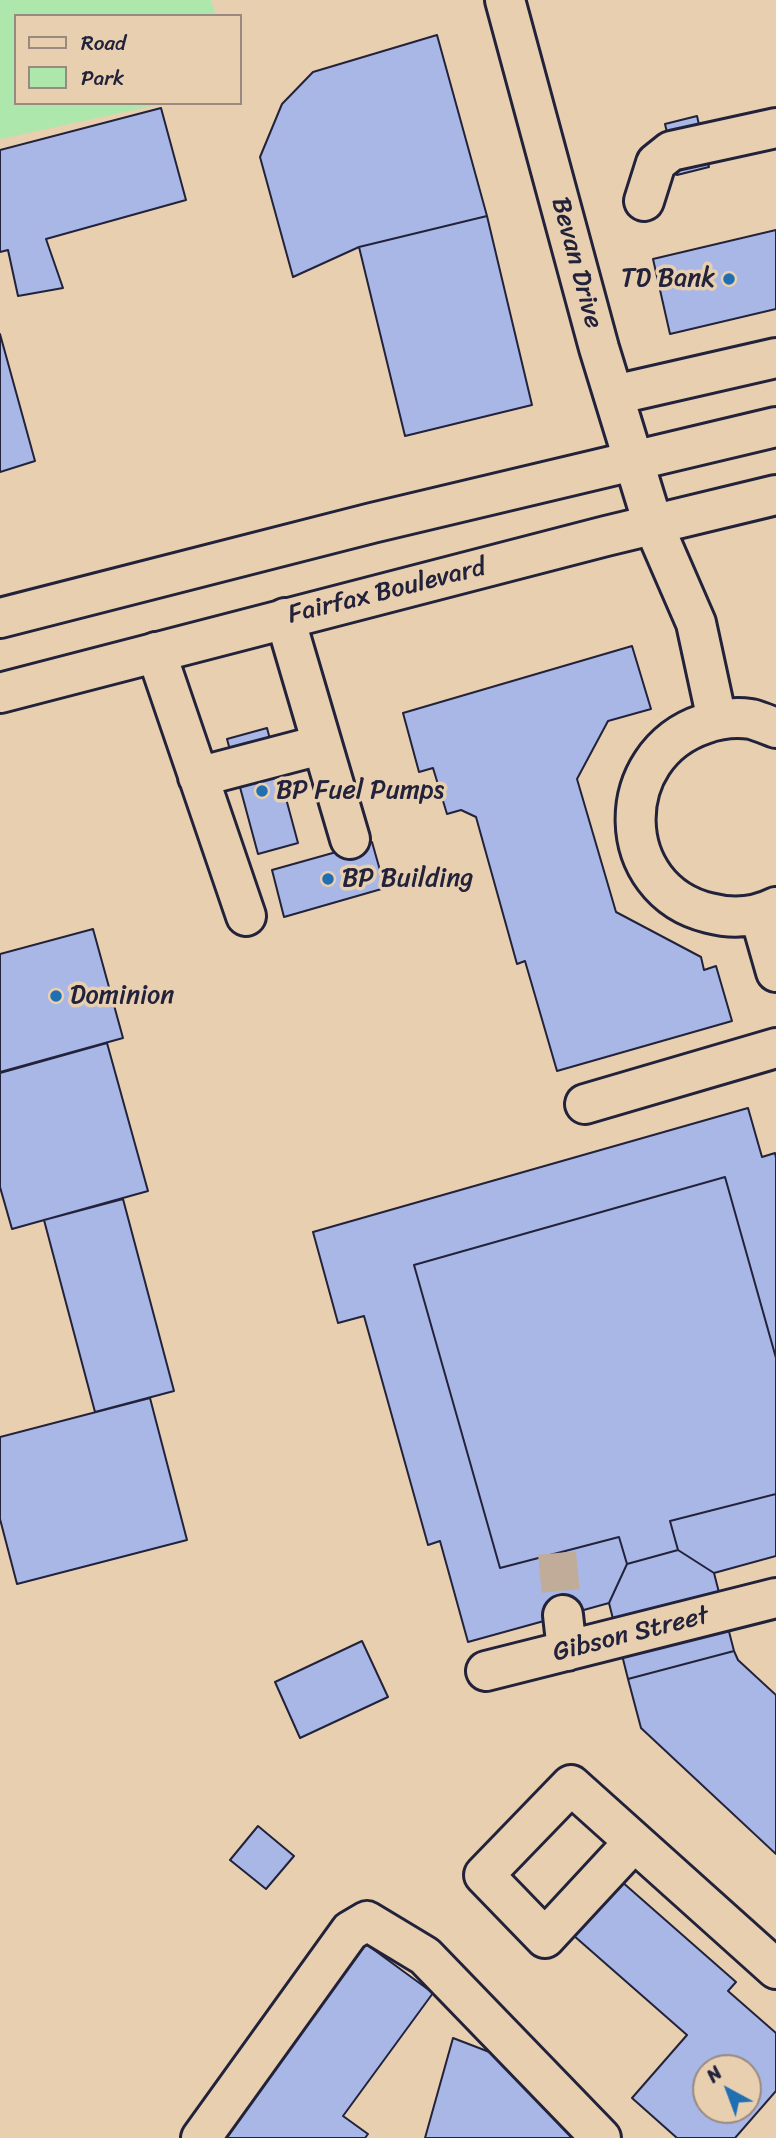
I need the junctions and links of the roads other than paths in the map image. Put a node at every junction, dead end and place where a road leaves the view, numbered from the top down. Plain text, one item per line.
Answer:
1 (505, 0) edge
2 (776, 128) edge
3 (644, 201) dead end
4 (776, 358) edge
5 (614, 395) junction
6 (776, 427) edge
7 (632, 459) junction
8 (776, 495) edge
9 (653, 524) junction
10 (0, 618) edge
11 (285, 618) junction
12 (156, 652) junction
13 (0, 693) edge
14 (717, 720) junction
15 (776, 728) edge
16 (320, 745) junction
17 (198, 777) junction
18 (350, 839) dead end
19 (768, 911) edge
20 (246, 916) dead end
21 (776, 972) edge
22 (776, 1048) edge
23 (585, 1104) dead end
24 (776, 1598) edge
25 (486, 1671) dead end
26 (634, 1842) dead end
27 (776, 1969) edge
28 (201, 2138) edge
29 (601, 2138) edge

1 - 5 street, Bevan Drive
2 - 3 street
4 - 5 street
5 - 7 street, Bevan Drive
6 - 7 street
7 - 9 street, Bevan Drive
7 - 10 street
8 - 9 street, Fairfax Boulevard
9 - 11 street, Fairfax Boulevard
9 - 14 street, Bevan Drive
11 - 12 street, Fairfax Boulevard
11 - 16 street
12 - 13 street, Fairfax Boulevard
12 - 17 street
14 - 15 street
14 - 19 street
16 - 17 street
16 - 18 street
17 - 20 street
19 - 21 street
22 - 23 street
24 - 25 street, Gibson Street
26 - 27 street
28 - 29 street

